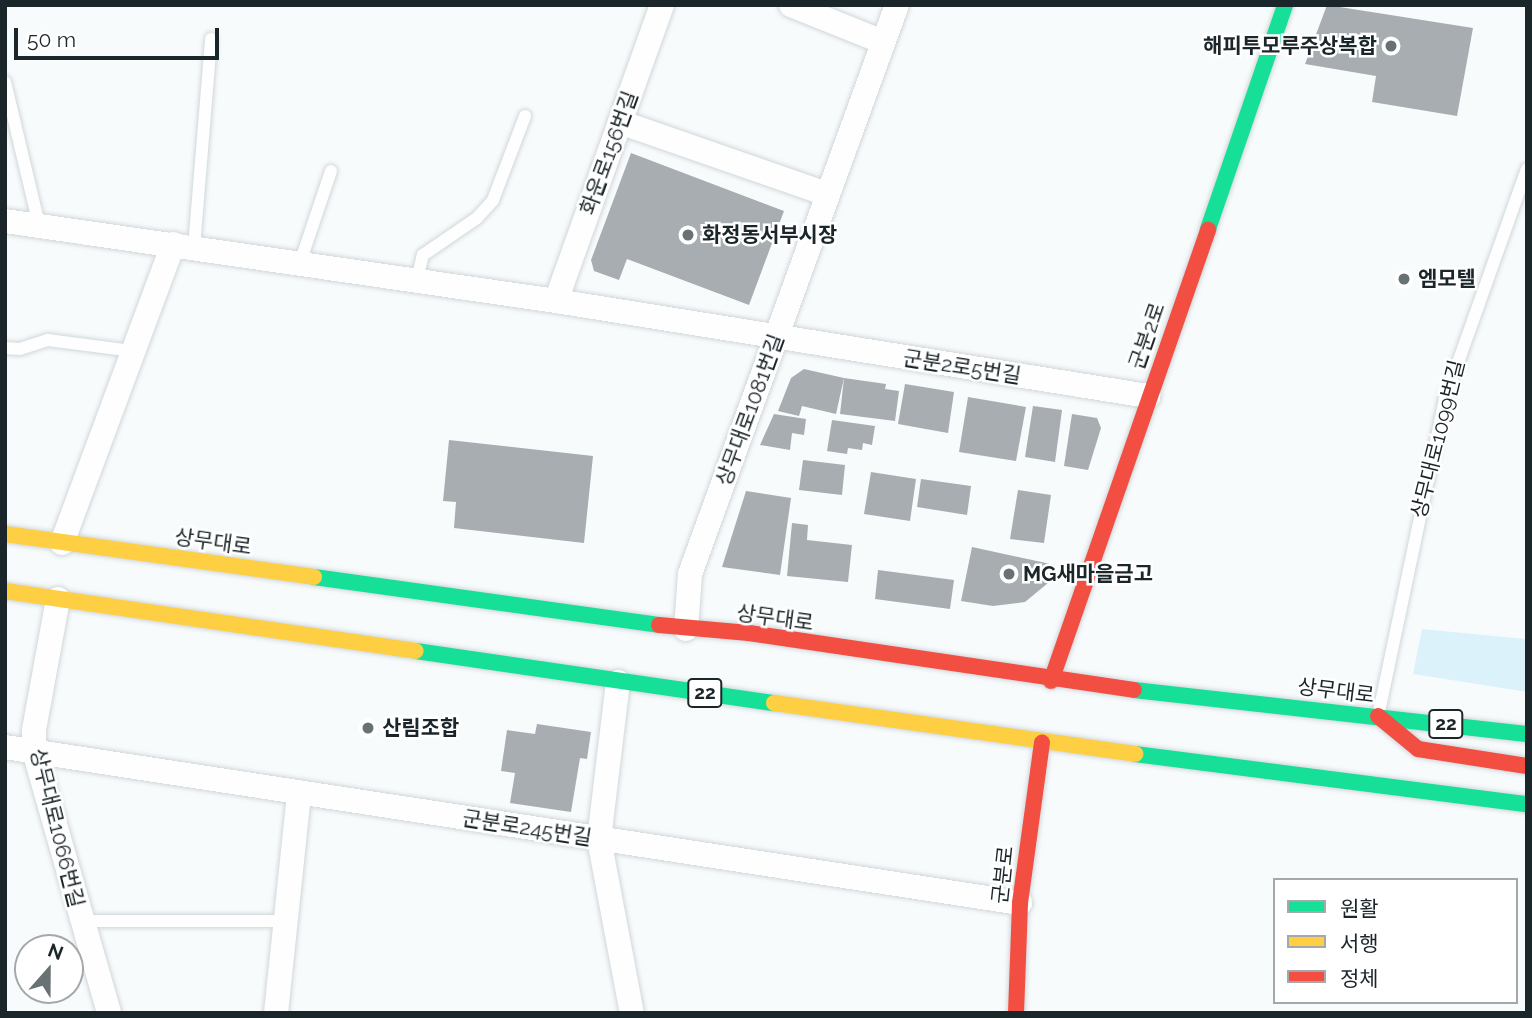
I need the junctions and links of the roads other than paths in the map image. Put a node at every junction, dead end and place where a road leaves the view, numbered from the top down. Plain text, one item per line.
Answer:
1 (662, 5) edge
2 (791, 5) edge
3 (897, 5) edge
4 (1280, 7) edge
5 (211, 39) dead end
6 (883, 42) junction
7 (5, 82) edge
8 (525, 116) dead end
9 (620, 122) junction
10 (1527, 169) edge
11 (331, 171) dead end
12 (1523, 190) edge
13 (827, 194) junction
14 (5, 220) edge
15 (38, 225) junction
16 (183, 245) junction
17 (300, 263) junction
18 (417, 280) junction
19 (556, 301) junction
20 (776, 337) junction
21 (5, 348) edge
22 (133, 351) junction
23 (1148, 397) junction
24 (5, 534) edge
25 (62, 543) junction
26 (5, 591) edge
27 (58, 599) junction
28 (686, 629) junction
29 (1051, 681) junction
30 (618, 682) junction
31 (1378, 716) junction
32 (1527, 734) edge
33 (1042, 742) junction
34 (5, 747) edge
35 (34, 751) junction
36 (1527, 766) edge
37 (1406, 786) junction
38 (299, 793) junction
39 (1527, 804) edge
40 (1463, 814) dead end
41 (599, 839) junction
42 (1020, 903) junction
43 (81, 921) junction
44 (283, 921) junction
45 (108, 1013) edge
46 (276, 1013) edge
47 (632, 1013) edge
48 (1016, 1013) edge

1 - 9 street, 화운로156번길
2 - 6 street
3 - 6 street, 상무대로1081번길
4 - 23 main road, 군분2로
5 - 16 lane
6 - 13 street, 상무대로1081번길
7 - 15 lane
8 - 18 lane
9 - 13 street
9 - 19 street, 화운로156번길
10 - 12 lane, 상무대로1099번길
11 - 17 lane
12 - 31 lane, 상무대로1099번길
13 - 20 street, 상무대로1081번길
14 - 15 street
15 - 16 street
16 - 17 street
16 - 22 street
17 - 18 street
18 - 19 street
19 - 20 street
20 - 23 street, 군분2로5번길
20 - 28 street, 상무대로1081번길
21 - 22 lane
22 - 25 street
23 - 29 main road, 군분2로
24 - 25 main road, 상무대로 / 22
25 - 28 main road, 상무대로 / 22
26 - 27 main road, 22
27 - 30 main road, 22
27 - 35 street, 상무대로1066번길
28 - 29 main road, 상무대로 / 22
29 - 31 main road, 상무대로 / 22
30 - 33 main road, 22
30 - 41 street
31 - 32 main road, 22
31 - 36 main road, 상무대로
33 - 37 main road, 22
33 - 42 main road, 군분로
34 - 35 street, 군분로245번길
35 - 38 street, 군분로245번길
35 - 43 street, 상무대로1066번길
37 - 39 main road
37 - 40 main road, 22
38 - 41 street, 군분로245번길
38 - 44 street
41 - 42 street, 군분로245번길
41 - 47 street
42 - 48 main road, 군분로
43 - 44 lane
43 - 45 street, 상무대로1066번길
44 - 46 street

